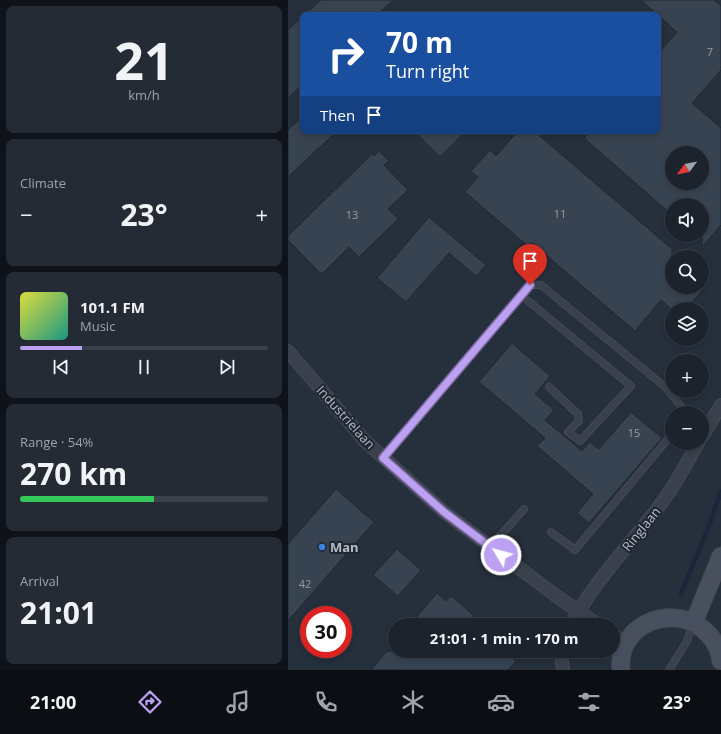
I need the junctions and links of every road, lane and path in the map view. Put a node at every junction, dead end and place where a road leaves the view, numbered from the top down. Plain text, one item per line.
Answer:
1 (521, 295) junction
2 (288, 351) edge
3 (549, 387) dead end
4 (721, 405) edge
5 (681, 406) edge
6 (709, 425) edge
7 (665, 442) edge
8 (694, 450) edge
9 (383, 458) junction
10 (524, 509) dead end
11 (552, 532) dead end
12 (490, 547) junction
13 (721, 556) edge
14 (578, 611) junction
15 (574, 618) edge
16 (588, 618) edge
17 (694, 622) junction
18 (620, 639) edge
19 (562, 658) edge
20 (721, 661) edge
21 (563, 670) edge
22 (620, 670) edge
23 (669, 670) edge

1 - 3 lane
1 - 5 lane
1 - 9 lane
2 - 9 street, Industrielaan
4 - 6 street
7 - 11 lane
8 - 14 street, Ringlaan
9 - 12 street, Industrielaan
10 - 12 lane
12 - 14 street, Industrielaan
13 - 17 main road
14 - 15 street
14 - 16 street, Industrielaan
17 - 18 main road
17 - 20 main road
17 - 23 lane
18 - 22 main road
19 - 21 street

